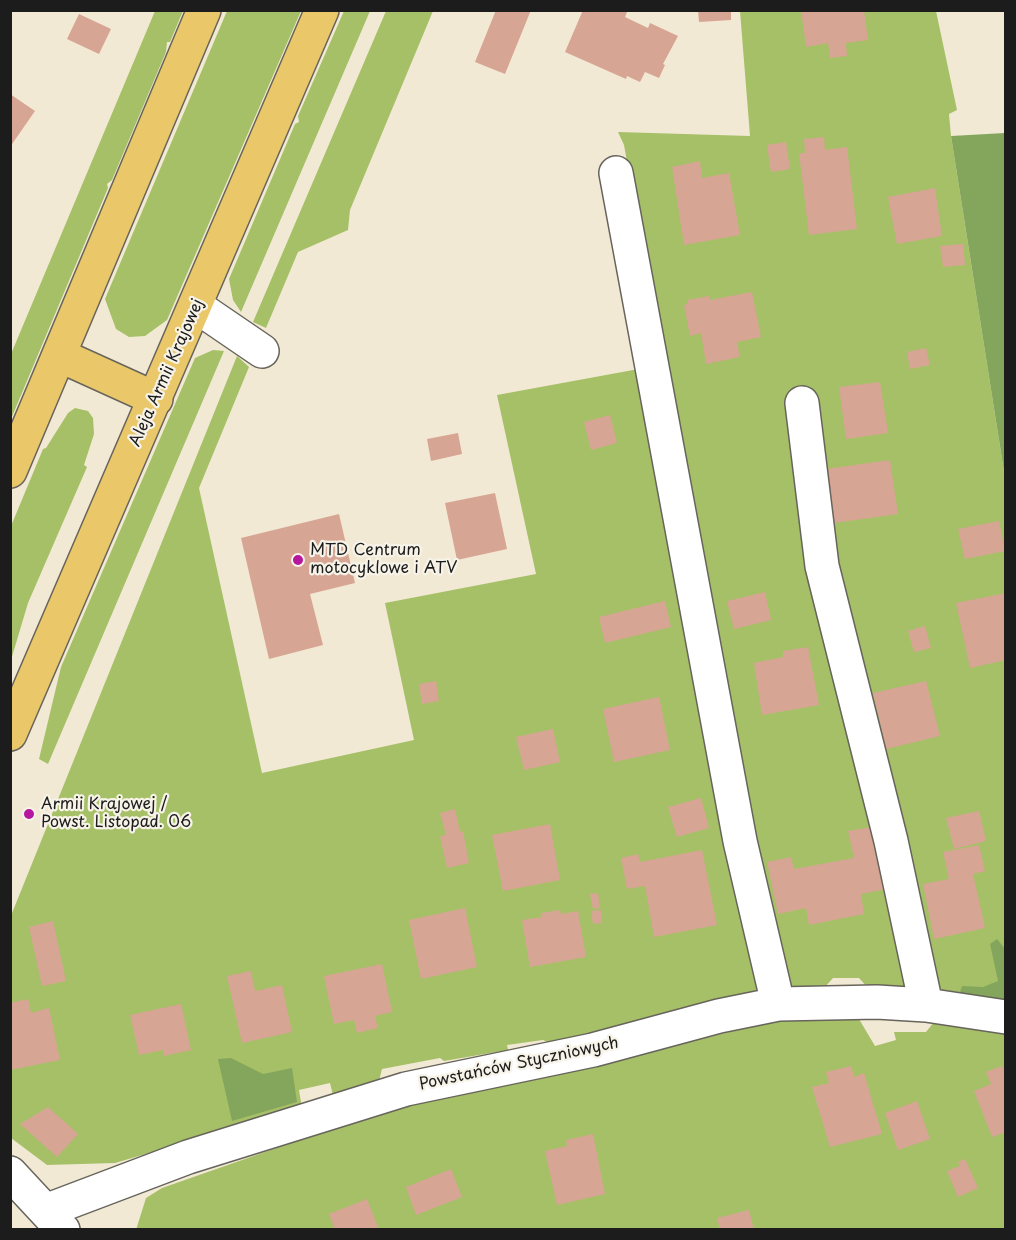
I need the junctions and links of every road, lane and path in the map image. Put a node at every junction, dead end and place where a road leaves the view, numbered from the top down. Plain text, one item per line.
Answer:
1 (204, 10) edge
2 (322, 10) edge
3 (616, 173) dead end
4 (196, 306) junction
5 (262, 351) dead end
6 (59, 355) junction
7 (156, 399) junction
8 (802, 403) dead end
9 (10, 471) edge
10 (10, 734) edge
11 (778, 1004) junction
12 (926, 1005) junction
13 (1005, 1017) edge
14 (10, 1173) edge
15 (55, 1223) edge

1 - 6 main road
2 - 4 main road, Aleja Armii Krajowej
3 - 11 street
4 - 5 street
4 - 7 main road, Aleja Armii Krajowej
6 - 7 main road
6 - 9 main road
7 - 10 main road, Aleja Armii Krajowej
8 - 12 street
11 - 12 street, Powstańców Styczniowych
11 - 15 street, Powstańców Styczniowych
12 - 13 street, Powstańców Styczniowych
14 - 15 street

